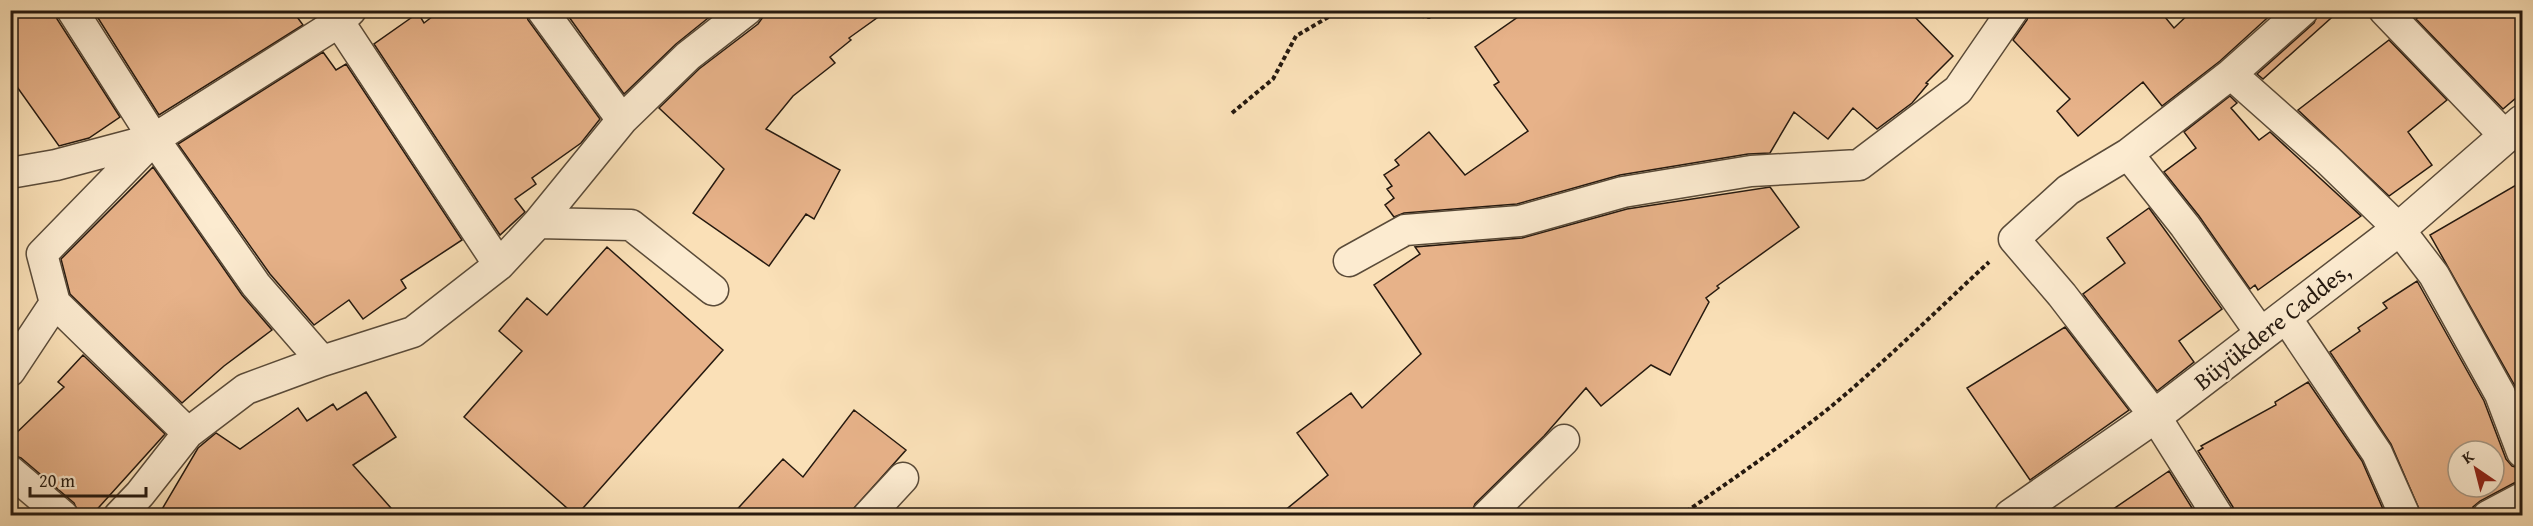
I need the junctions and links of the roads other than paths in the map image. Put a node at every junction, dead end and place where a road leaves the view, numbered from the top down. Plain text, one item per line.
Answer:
1 (72, 10) edge
2 (542, 10) edge
3 (747, 10) edge
4 (2013, 10) edge
5 (2303, 10) edge
6 (2384, 10) edge
7 (340, 14) edge
8 (2231, 74) junction
9 (622, 120) junction
10 (2514, 129) edge
11 (154, 139) junction
12 (2128, 154) junction
13 (10, 173) edge
14 (537, 223) junction
15 (2399, 229) junction
16 (1349, 261) dead end
17 (499, 265) junction
18 (713, 290) dead end
19 (55, 303) junction
20 (2274, 325) junction
21 (322, 361) junction
22 (10, 370) edge
23 (2155, 416) junction
24 (188, 433) junction
25 (1564, 440) dead end
26 (2523, 452) edge
27 (10, 471) edge
28 (903, 478) dead end
29 (2523, 498) edge
30 (63, 516) edge
31 (119, 516) edge
32 (868, 516) edge
33 (1488, 516) edge
34 (2011, 516) edge
35 (2218, 516) edge
36 (2404, 516) edge
37 (2488, 516) edge

1 - 11 street
2 - 9 street
3 - 9 street
4 - 16 street
5 - 8 street
6 - 10 street
7 - 11 street
7 - 17 street
8 - 12 street
8 - 15 street
9 - 14 street
10 - 15 street, Büyükdere Caddes,
11 - 13 street
11 - 19 street
11 - 21 street
12 - 20 street
12 - 23 street
14 - 17 street
14 - 18 street
15 - 20 street, Büyükdere Caddes,
15 - 26 street
17 - 21 street
19 - 22 street
19 - 24 street
20 - 23 street, Büyükdere Caddes,
20 - 36 street
21 - 24 street
23 - 34 street, Büyükdere Caddes,
23 - 35 street
24 - 31 street
25 - 33 street
27 - 30 street
28 - 32 street
29 - 37 street

